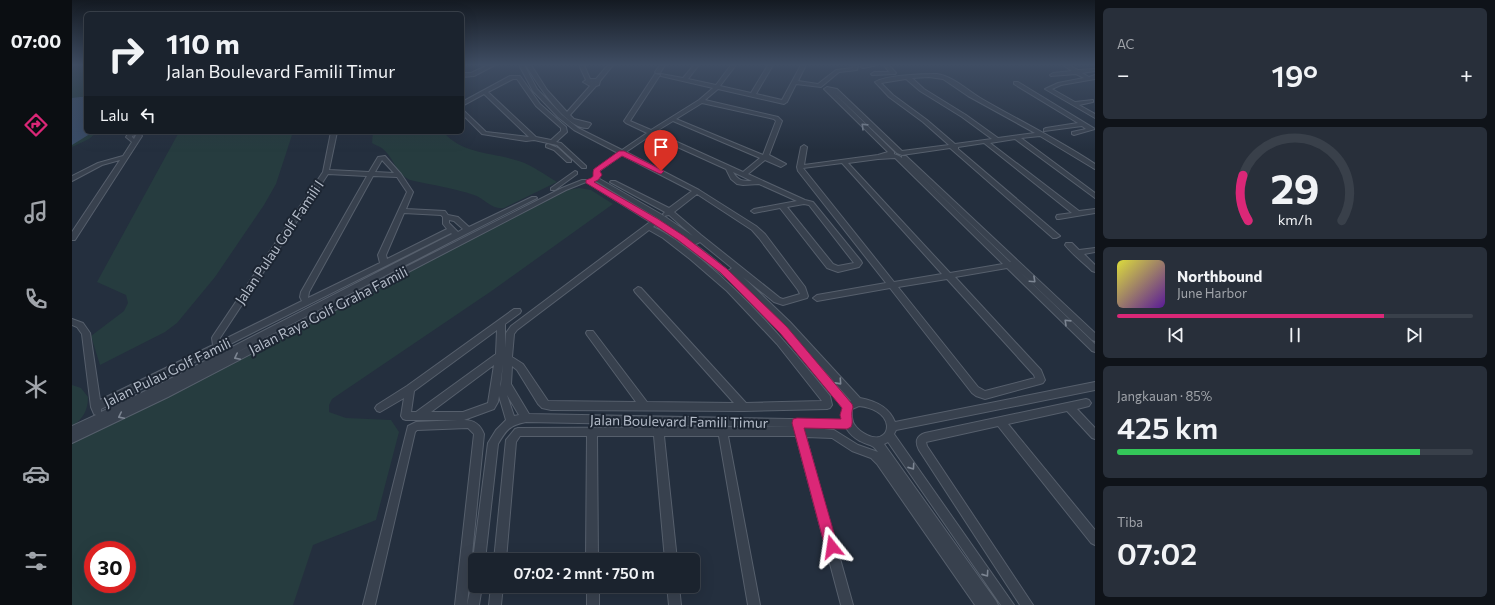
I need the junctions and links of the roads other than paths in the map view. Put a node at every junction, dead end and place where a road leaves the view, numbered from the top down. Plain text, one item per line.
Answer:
1 (482, 93) edge
2 (485, 93) edge
3 (529, 93) edge
4 (538, 93) edge
5 (547, 93) edge
6 (587, 93) edge
7 (646, 93) edge
8 (710, 93) edge
9 (745, 93) edge
10 (789, 93) edge
11 (831, 93) edge
12 (838, 93) edge
13 (889, 93) edge
14 (927, 93) edge
15 (967, 93) edge
16 (1033, 93) edge
17 (1054, 93) edge
18 (753, 95) joint
19 (1058, 95) junction
20 (1042, 99) junction
21 (701, 101) junction
22 (1091, 101) dead end
23 (464, 103) edge
24 (1075, 104) junction
25 (1054, 106) junction
26 (1047, 108) dead end
27 (464, 113) edge
28 (567, 115) junction
29 (1095, 116) edge
30 (672, 119) junction
31 (573, 120) dead end
32 (1083, 124) junction
33 (1094, 129) edge
34 (1046, 130) dead end
35 (650, 133) junction
36 (1074, 133) dead end
37 (334, 134) edge
38 (1039, 134) junction
39 (1017, 138) junction
40 (531, 140) junction
41 (997, 140) junction
42 (135, 142) dead end
43 (552, 142) junction
44 (986, 142) junction
45 (804, 147) dead end
46 (955, 147) junction
47 (621, 153) junction
48 (898, 155) junction
49 (125, 157) junction
50 (765, 157) junction
51 (844, 162) junction
52 (728, 167) junction
53 (800, 167) junction
54 (1095, 167) edge
55 (579, 170) junction
56 (326, 172) junction
57 (371, 174) junction
58 (744, 174) junction
59 (399, 175) junction
60 (591, 178) junction
61 (72, 179) edge
62 (613, 182) dead end
63 (760, 182) junction
64 (697, 191) junction
65 (1095, 196) edge
66 (804, 202) junction
67 (782, 206) junction
68 (402, 211) junction
69 (669, 211) junction
70 (754, 211) dead end
71 (1095, 211) edge
72 (1078, 214) junction
73 (446, 217) junction
74 (1059, 217) dead end
75 (658, 219) junction
76 (648, 227) junction
77 (468, 230) junction
78 (455, 233) junction
79 (1056, 236) dead end
80 (72, 238) edge
81 (1069, 245) dead end
82 (1095, 250) edge
83 (1077, 253) junction
84 (384, 264) junction
85 (1012, 265) junction
86 (1095, 269) edge
87 (949, 275) junction
88 (891, 285) junction
89 (638, 290) dead end
90 (817, 298) dead end
91 (307, 303) junction
92 (517, 311) dead end
93 (72, 322) edge
94 (501, 324) junction
95 (590, 333) dead end
96 (1095, 338) edge
97 (217, 347) junction
98 (1095, 349) edge
99 (504, 357) junction
100 (506, 384) junction
101 (1095, 386) edge
102 (410, 389) junction
103 (164, 390) junction
104 (858, 402) junction
105 (1086, 403) dead end
106 (491, 406) junction
107 (96, 407) junction
108 (506, 407) junction
109 (646, 407) junction
110 (744, 407) junction
111 (848, 407) junction
112 (1069, 407) junction
113 (380, 408) dead end
114 (418, 416) junction
115 (526, 418) junction
116 (98, 419) junction
117 (511, 421) junction
118 (1000, 422) junction
119 (847, 424) junction
120 (798, 427) junction
121 (72, 431) edge
122 (891, 431) junction
123 (592, 432) junction
124 (659, 433) junction
125 (723, 433) junction
126 (1095, 434) edge
127 (72, 439) edge
128 (876, 441) junction
129 (1095, 539) edge
130 (480, 553) edge
131 (501, 553) edge
132 (592, 553) edge
133 (670, 553) edge
134 (475, 593) edge
135 (497, 593) edge
136 (592, 593) edge
137 (674, 593) edge
138 (369, 605) edge
139 (461, 605) edge
140 (474, 605) edge
141 (496, 605) edge
142 (593, 605) edge
143 (675, 605) edge
144 (754, 605) edge
145 (847, 605) edge
146 (982, 605) edge
147 (992, 605) edge
148 (1008, 605) edge
149 (1027, 605) edge

1 - 23 street
2 - 40 street
3 - 43 street
4 - 47 street
5 - 28 street
6 - 28 street
7 - 35 street
8 - 21 street, Jalan Raya Golf Graha Famili
9 - 18 street
10 - 18 street
48 -> 11 street
12 -> 48 street
13 - 46 street
14 - 41 street
15 - 38 street
16 - 20 street
17 - 19 street
19 - 20 street
19 - 24 street
20 - 25 street
21 - 30 street, Jalan Raya Golf Graha Famili
21 - 50 street
22 - 24 street
24 - 29 street
25 - 26 street
25 - 32 street
27 - 40 street
28 - 31 street
30 - 35 street, Jalan Raya Golf Graha Famili
30 - 50 street
32 - 33 street
32 - 34 street
33 - 36 street
35 - 47 street, Jalan Raya Golf Graha Famili
35 - 52 street
37 - 56 street, Jalan Pulau Golf Famili I
38 - 39 street
38 - 54 street
39 - 41 street
39 - 65 street
40 - 43 street
40 - 55 street
41 - 44 street
42 - 49 street
43 - 55 street
44 - 46 street
44 - 72 street
45 - 53 street
46 - 48 street
46 - 79 street
47 - 60 street, Jalan Raya Golf Graha Famili
47 - 64 street
48 - 51 street
48 - 85 street
49 - 61 street
49 - 80 street
50 - 58 street
51 - 53 street
51 - 87 street
52 - 58 street
52 - 63 street
53 - 88 street
55 - 60 street
55 - 60 street
55 - 77 street, Jalan Raya Golf Graha Famili
56 - 57 street
56 - 97 street, Jalan Pulau Golf Famili I
57 - 59 street
57 - 59 street
57 - 91 street
58 - 63 street
59 - 68 street
60 - 75 street
60 -> 103 street, Jalan Raya Golf Graha Famili
62 - 69 street
63 - 66 street
64 - 69 street
64 - 69 street
66 - 67 street
66 - 67 street
67 - 70 street
68 - 73 street
68 - 84 street
69 - 75 street
71 - 72 street
72 - 74 street
73 - 77 street
73 - 78 street
75 - 76 street
75 -> 104 street
75 - 111 street
76 - 99 street
76 - 110 street
77 - 78 street, Jalan Raya Golf Graha Famili
78 - 84 street, Jalan Pulau Golf Famili
78 - 103 street, Jalan Raya Golf Graha Famili
81 - 83 street
82 - 83 street
83 - 86 street
84 - 91 street, Jalan Pulau Golf Famili
85 - 87 street
85 -> 96 street
98 -> 85 street
87 - 88 street
87 - 88 street
88 - 90 street
89 - 110 street
91 - 97 street, Jalan Pulau Golf Famili
92 - 94 street
93 - 107 street
94 - 99 street
94 - 102 street
95 - 109 street
97 - 107 street, Jalan Pulau Golf Famili
99 - 100 street
99 - 106 street
99 - 109 street
99 - 114 street
100 - 108 street
100 - 115 street
101 - 122 street
102 - 113 street
102 - 114 street
103 - 116 street, Jalan Raya Golf Graha Famili
103 -> 127 street, Jalan Raya Golf Graha Famili
104 - 111 street
104 - 122 street
105 - 112 street
106 - 108 street
106 - 114 street
107 - 116 street
108 - 117 street
109 - 110 street
111 - 119 street
112 - 118 street
112 - 126 street
115 - 117 street, Jalan Boulevard Famili Timur
115 - 120 street, Jalan Boulevard Famili Timur
116 - 121 street, Jalan Raya Golf Graha Famili
117 - 130 street
118 - 129 street
118 - 149 street
119 - 120 street, Jalan Boulevard Famili Timur
119 - 128 street
120 - 125 street
120 - 145 street
120 - 146 street
122 - 128 street
122 -> 148 street
123 - 124 street
123 - 131 street
123 - 132 street
124 - 125 street
124 - 133 street
125 - 144 street
128 - 147 street
134 - 140 street
135 - 141 street
136 - 142 street
137 - 143 street
138 - 139 street

